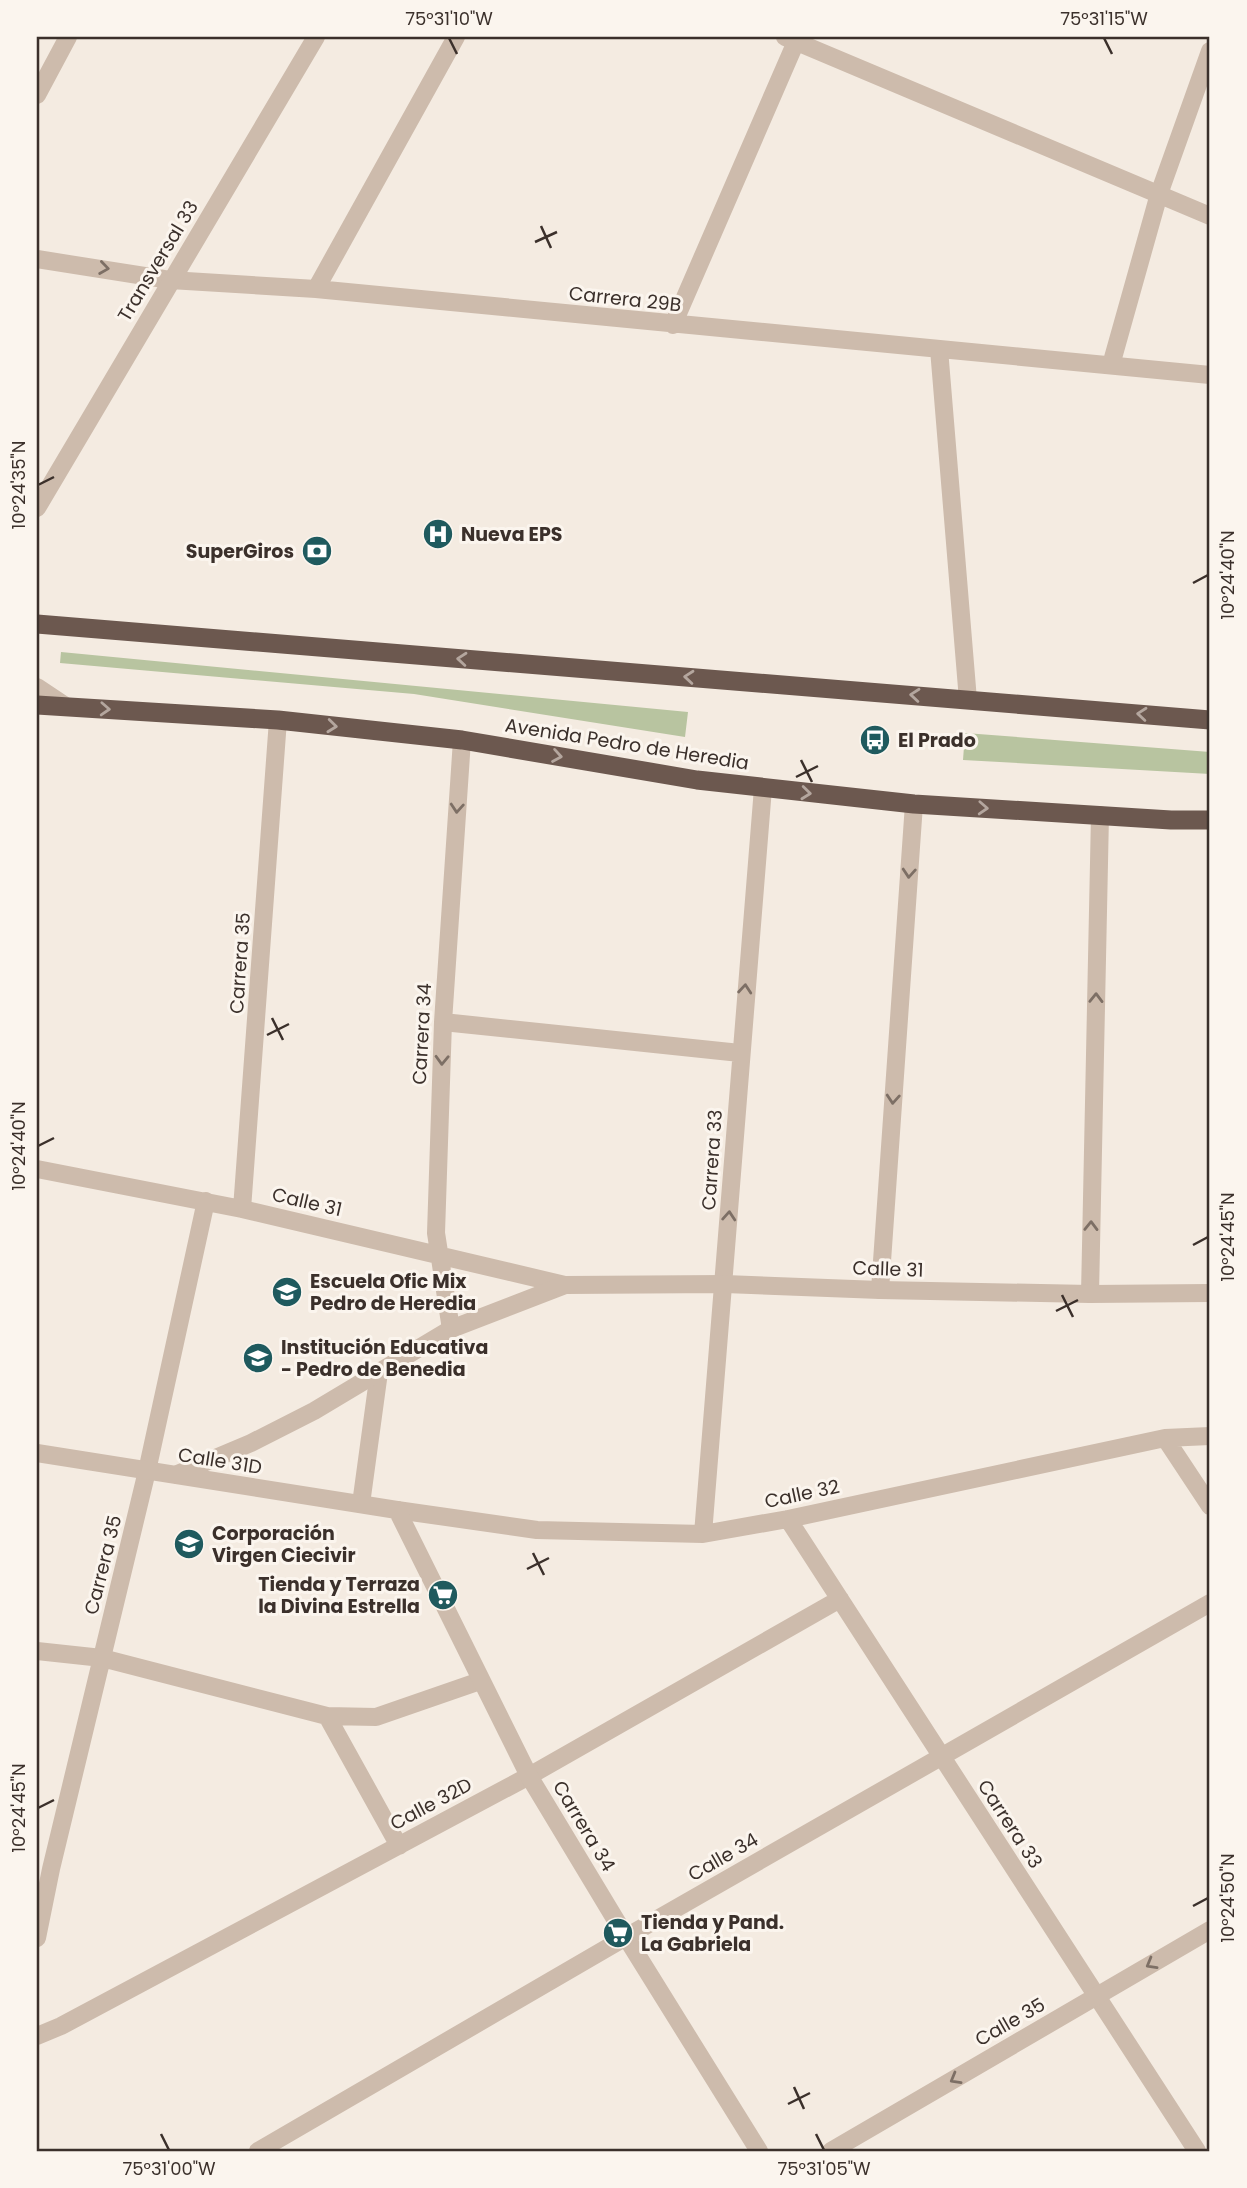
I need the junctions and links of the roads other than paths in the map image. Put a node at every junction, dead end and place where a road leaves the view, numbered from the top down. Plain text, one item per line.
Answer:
1 (68, 37) edge
2 (316, 37) edge
3 (456, 37) edge
4 (793, 38) edge
5 (1210, 51) edge
6 (37, 95) edge
7 (1159, 194) junction
8 (1210, 216) edge
9 (37, 259) edge
10 (170, 280) junction
11 (316, 289) junction
12 (673, 325) junction
13 (939, 349) junction
14 (1111, 365) junction
15 (1210, 375) edge
16 (37, 508) edge
17 (37, 624) edge
18 (37, 687) edge
19 (968, 700) junction
20 (37, 705) edge
21 (67, 707) junction
22 (278, 720) junction
23 (1210, 720) edge
24 (461, 740) junction
25 (763, 788) junction
26 (915, 804) junction
27 (1100, 815) junction
28 (1171, 820) junction
29 (1210, 820) edge
30 (1210, 827) edge
31 (443, 1022) junction
32 (740, 1052) junction
33 (37, 1169) edge
34 (206, 1201) junction
35 (242, 1209) junction
36 (439, 1254) junction
37 (725, 1284) junction
38 (565, 1285) junction
39 (880, 1290) junction
40 (1210, 1293) edge
41 (1090, 1294) junction
42 (450, 1329) junction
43 (379, 1372) junction
44 (1210, 1436) edge
45 (1166, 1438) junction
46 (37, 1453) edge
47 (147, 1471) junction
48 (174, 1475) junction
49 (361, 1504) junction
50 (1210, 1506) edge
51 (397, 1510) junction
52 (788, 1519) junction
53 (703, 1534) junction
54 (840, 1599) junction
55 (1210, 1603) edge
56 (37, 1651) edge
57 (102, 1658) junction
58 (480, 1681) junction
59 (327, 1716) junction
60 (942, 1757) junction
61 (529, 1776) junction
62 (399, 1846) junction
63 (44, 1869) edge
64 (1210, 1930) edge
65 (626, 1937) junction
66 (37, 1938) edge
67 (1097, 1996) junction
68 (37, 2036) edge
69 (258, 2151) edge
70 (759, 2151) edge
71 (831, 2151) edge
72 (1197, 2151) edge

1 - 6 street
2 - 10 street, Transversal 33
3 - 11 street
4 - 7 street
4 - 12 street
5 - 7 street
7 - 8 street
7 - 14 street
9 -> 10 street, Carrera 29B
10 - 11 street, Carrera 29B
10 - 16 street, Transversal 33
11 - 12 street, Carrera 29B
12 - 13 street, Carrera 29B
13 - 14 street, Carrera 29B
13 - 19 street
14 - 15 street, Carrera 29B
19 -> 17 highway
18 - 21 street
23 -> 19 highway
20 - 21 highway, Avenida Pedro de Heredia
21 -> 22 highway, Avenida Pedro de Heredia
22 -> 24 highway, Avenida Pedro de Heredia
22 - 35 street, Carrera 35
24 -> 25 highway, Avenida Pedro de Heredia
24 -> 31 street, Carrera 34
25 -> 26 highway, Avenida Pedro de Heredia
32 -> 25 street, Carrera 33
26 -> 27 highway, Avenida Pedro de Heredia
26 -> 39 street
27 - 28 highway, Avenida Pedro de Heredia
41 -> 27 street
28 - 29 highway, Avenida Pedro de Heredia
28 - 30 highway
31 - 32 street
31 -> 36 street, Carrera 34
37 -> 32 street, Carrera 33
33 - 34 street, Calle 31
34 - 35 street, Calle 31
34 - 47 street, Carrera 35
35 - 36 street, Calle 31
36 - 38 street, Calle 31
36 - 42 street, Carrera 34
37 - 38 street, Calle 31
37 - 39 street, Calle 31
37 - 53 street, Carrera 33
38 - 42 street, Calle 31
39 - 41 street, Calle 31
40 - 41 street, Calle 31
42 - 43 street, Calle 31
43 - 48 street, Calle 31
43 - 49 street
44 - 45 street, Calle 32
45 - 50 street
45 - 52 street, Calle 32
46 - 47 street, Calle 31D
47 - 48 street, Calle 31D
47 - 57 street, Carrera 35
48 - 49 street, Calle 31D
49 - 51 street, Calle 31D
51 - 53 street, Calle 32
51 - 58 street, Carrera 34
52 - 53 street, Calle 32
52 - 54 street, Carrera 33
54 - 60 street, Carrera 33
54 - 61 street, Calle 32D
55 - 60 street, Calle 34
56 - 57 street
57 - 59 street
57 - 63 street, Carrera 35
58 - 59 street
58 - 61 street, Carrera 34
59 - 62 street
60 - 65 street, Calle 34
60 - 67 street, Carrera 33
61 - 62 street, Calle 32D
61 - 65 street, Carrera 34
62 - 68 street, Calle 32D
63 - 66 street, Carrera 35
64 -> 67 street, Calle 35
65 - 69 street, Calle 34
65 - 70 street, Carrera 34
67 -> 71 street, Calle 35
67 - 72 street, Carrera 33

